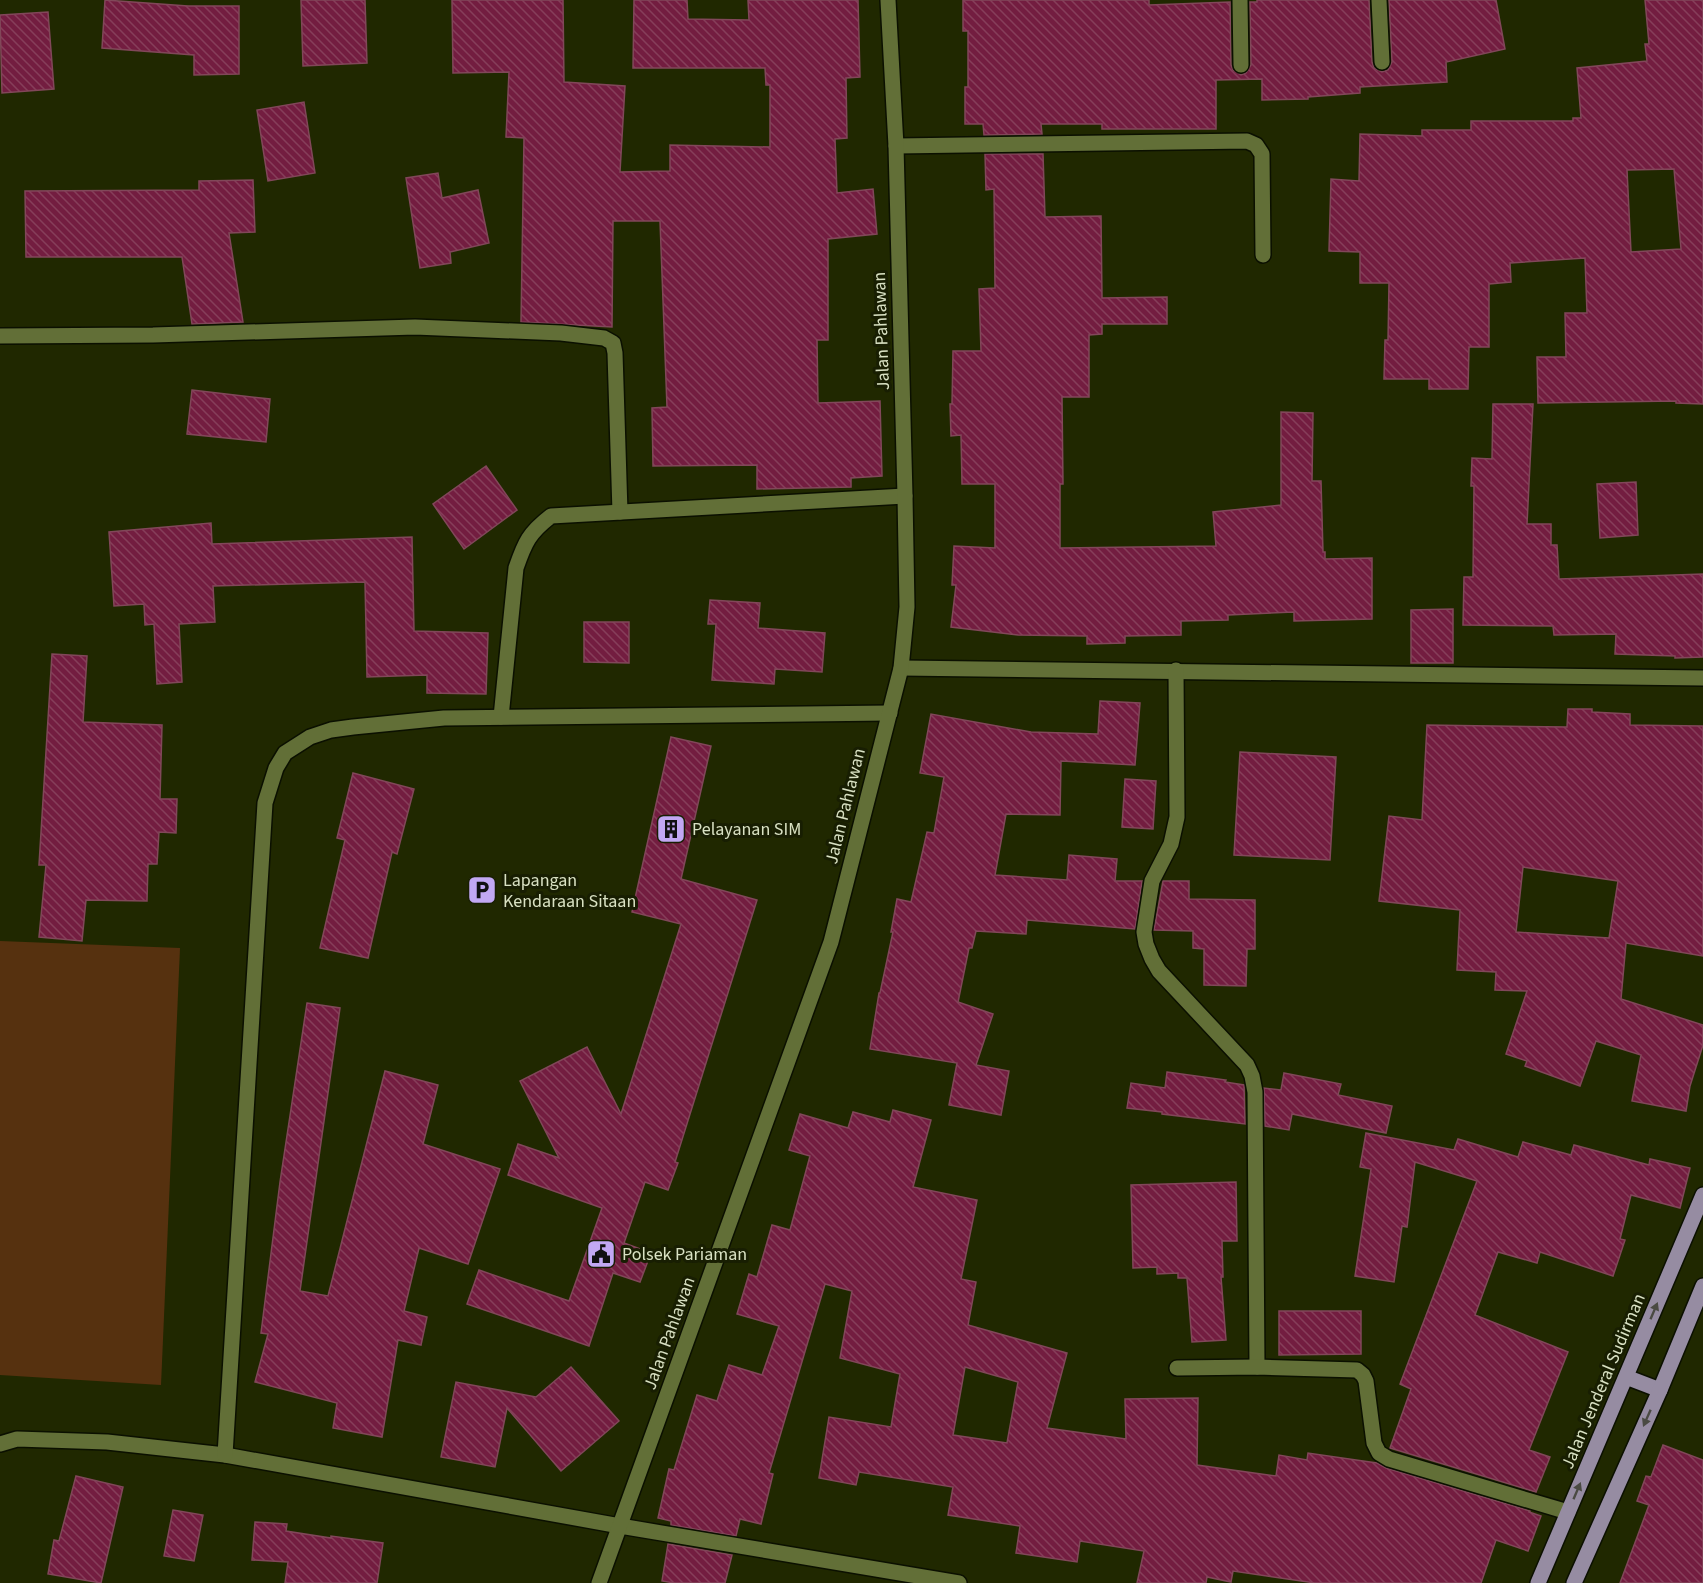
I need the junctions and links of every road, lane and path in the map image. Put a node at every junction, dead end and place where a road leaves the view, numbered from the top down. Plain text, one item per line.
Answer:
1 (888, 0) edge
2 (1240, 0) edge
3 (1379, 0) edge
4 (1382, 62) dead end
5 (1241, 65) dead end
6 (896, 146) junction
7 (1263, 255) dead end
8 (0, 336) edge
9 (905, 496) junction
10 (620, 512) junction
11 (901, 668) junction
12 (1176, 670) junction
13 (1703, 678) edge
14 (890, 712) junction
15 (501, 717) junction
16 (1703, 1195) edge
17 (1703, 1286) edge
18 (1177, 1368) dead end
19 (1257, 1368) junction
20 (1626, 1377) junction
21 (1660, 1390) junction
22 (0, 1444) edge
23 (225, 1455) junction
24 (1568, 1512) junction
25 (620, 1526) junction
26 (599, 1583) edge
27 (959, 1583) edge
28 (1538, 1583) edge
29 (1574, 1583) edge

1 - 6 street, Jalan Pahlawan
2 - 5 street
3 - 4 street
6 - 7 street
6 - 9 street, Jalan Pahlawan
8 - 10 street
9 - 10 street
9 - 11 street, Jalan Pahlawan
10 - 15 street
11 - 12 street
11 - 14 street, Jalan Pahlawan
12 - 13 street
12 - 19 street
14 - 15 street
14 - 25 street, Jalan Pahlawan
15 - 23 street
20 -> 16 main road, Jalan Jenderal Sudirman
17 - 21 main road
18 - 19 street
19 - 24 street
20 - 21 main road
24 -> 20 main road, Jalan Jenderal Sudirman
21 -> 29 main road
22 - 23 street
23 - 25 street
24 - 28 main road, Jalan Jenderal Sudirman
25 - 26 street, Jalan Pahlawan
25 - 27 street

